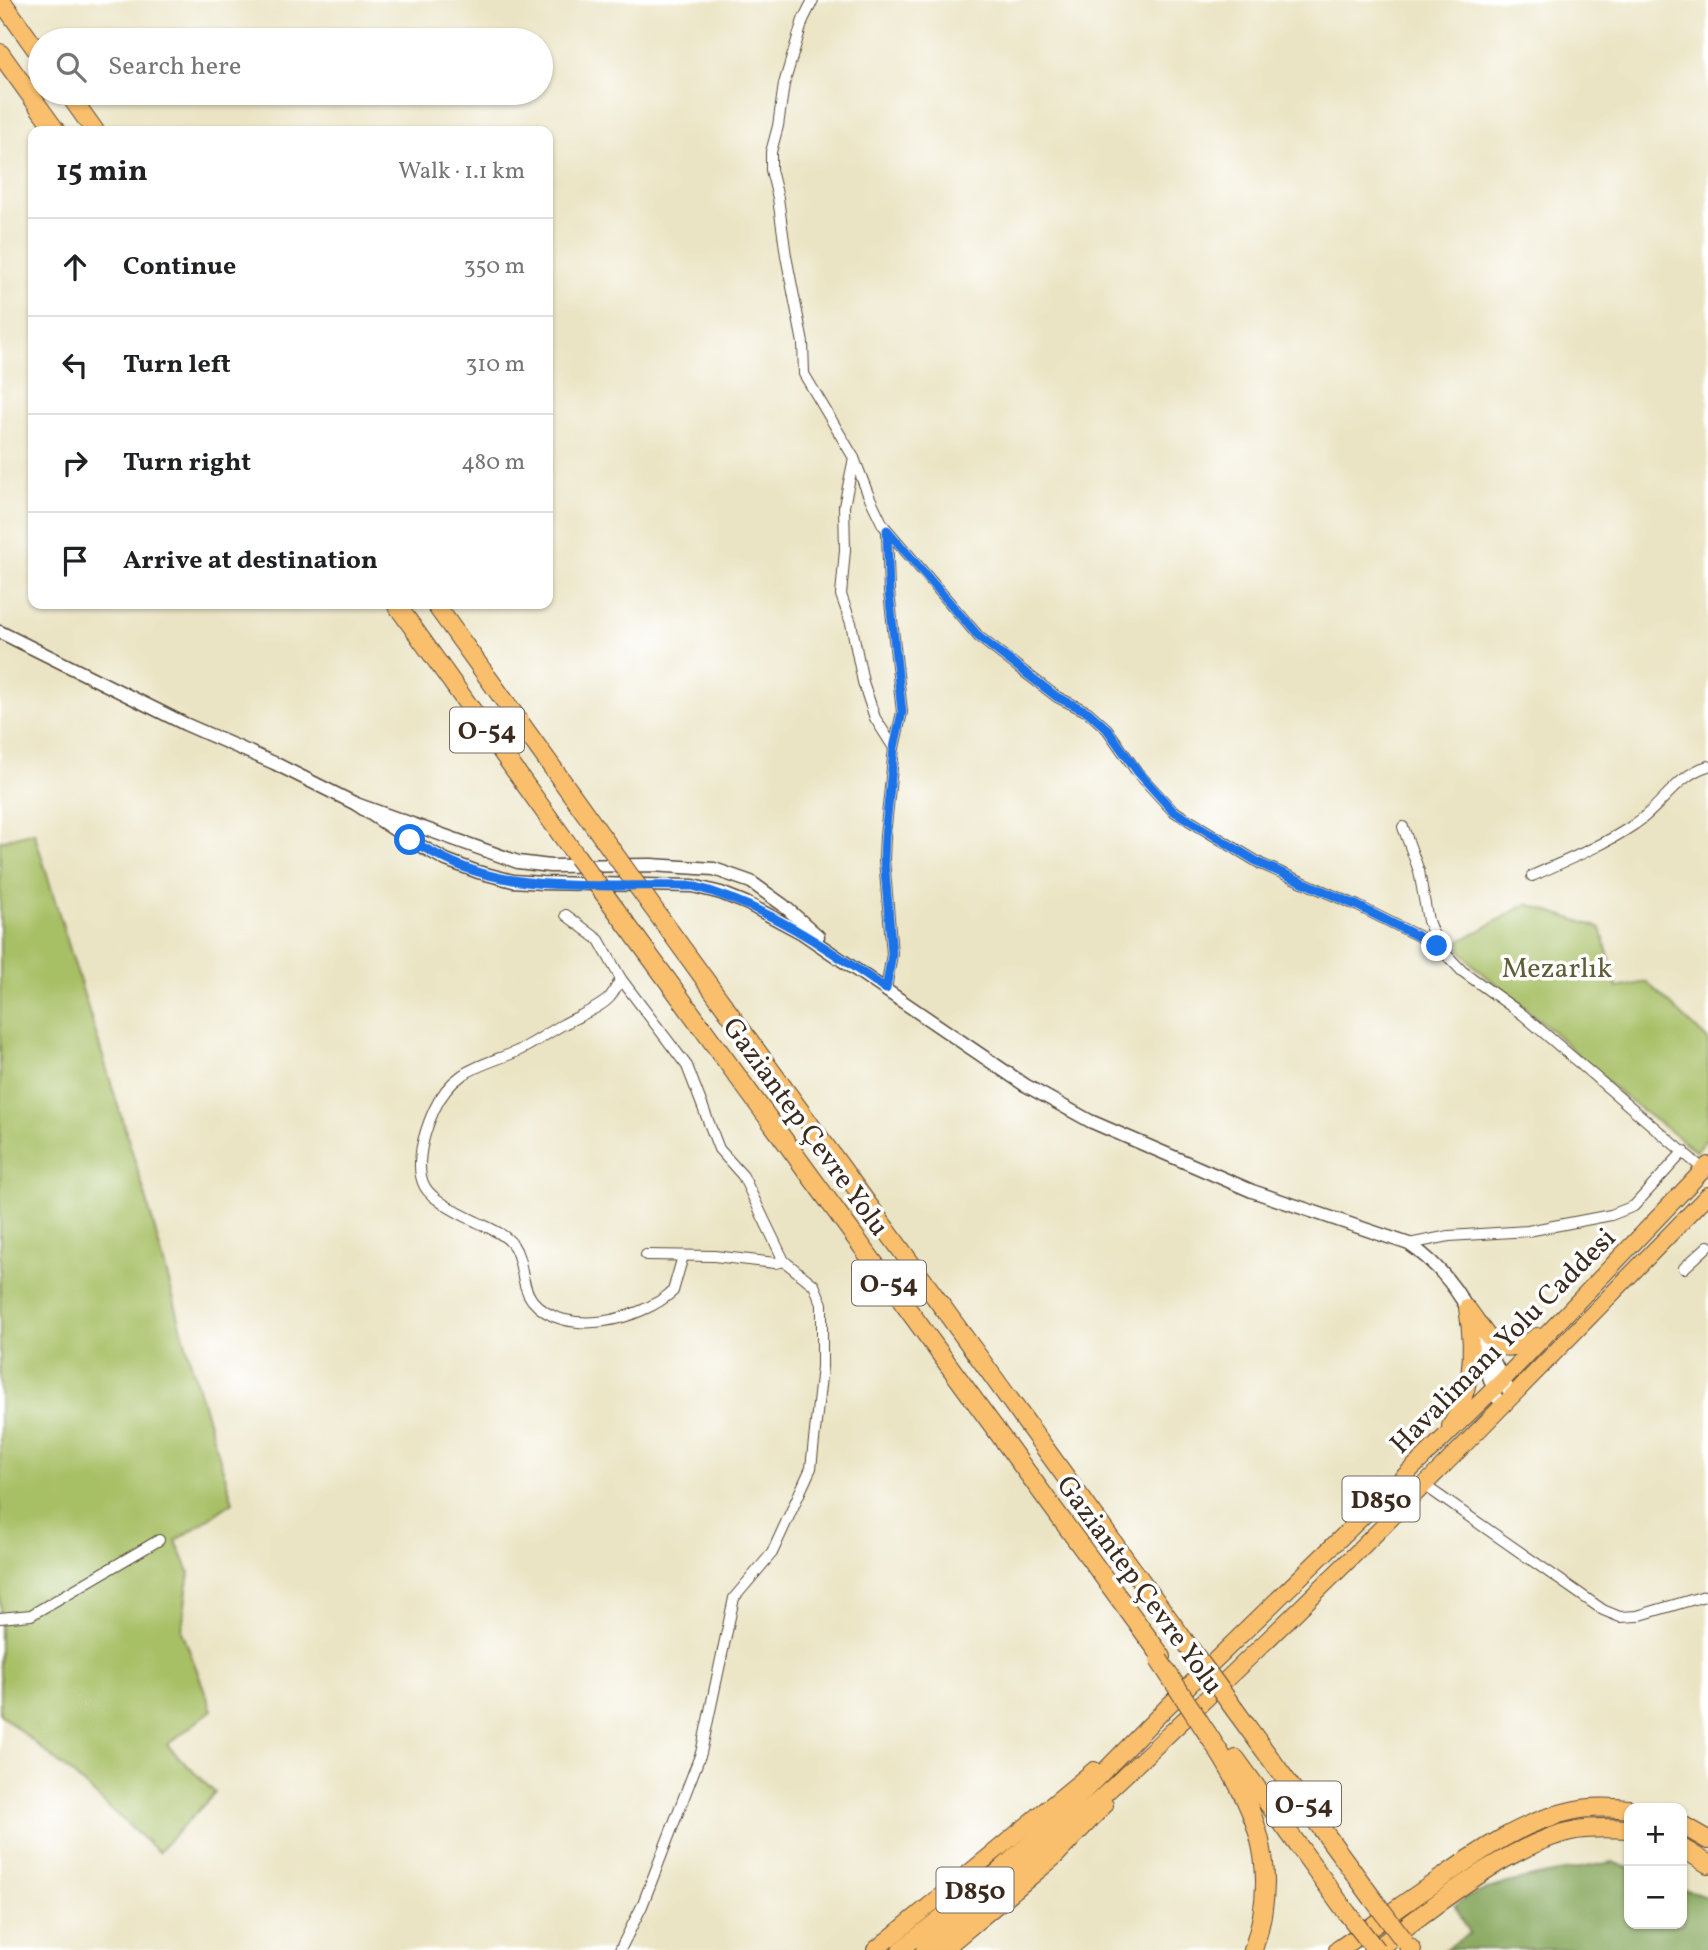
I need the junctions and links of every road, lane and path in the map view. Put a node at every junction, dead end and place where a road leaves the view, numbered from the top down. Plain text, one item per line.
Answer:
1 (1, 0) edge
2 (813, 0) edge
3 (28, 38) edge
4 (0, 53) edge
5 (28, 92) edge
6 (37, 105) edge
7 (77, 105) edge
8 (52, 126) edge
9 (91, 126) edge
10 (855, 458) junction
11 (887, 530) junction
12 (400, 609) edge
13 (439, 609) edge
14 (0, 632) edge
15 (894, 748) junction
16 (1708, 766) edge
17 (356, 804) junction
18 (1403, 827) dead end
19 (1532, 876) dead end
20 (566, 915) dead end
21 (1437, 946) junction
22 (848, 963) junction
23 (621, 979) junction
24 (886, 989) junction
25 (1684, 1151) junction
26 (1706, 1168) edge
27 (1708, 1195) edge
28 (1409, 1244) junction
29 (1708, 1246) edge
30 (646, 1255) dead end
31 (683, 1256) junction
32 (784, 1261) junction
33 (1684, 1268) dead end
34 (1467, 1308) junction
35 (1565, 1317) junction
36 (1498, 1385) junction
37 (1507, 1402) junction
38 (1438, 1443) junction
39 (1424, 1485) junction
40 (159, 1540) dead end
41 (1708, 1595) edge
42 (0, 1618) edge
43 (1148, 1727) junction
44 (1209, 1729) junction
45 (1131, 1770) junction
46 (1624, 1809) edge
47 (1687, 1828) edge
48 (1624, 1829) edge
49 (1708, 1840) edge
50 (1687, 1851) edge
51 (1708, 1864) edge
52 (1408, 1946) edge
53 (620, 1950) edge
54 (875, 1950) edge
55 (900, 1950) edge
56 (924, 1950) edge
57 (943, 1950) edge
58 (1253, 1950) edge
59 (1338, 1950) edge
60 (1375, 1950) edge

1 - 3 highway
2 - 10 street
4 - 5 highway
6 - 8 highway
7 - 9 highway
10 - 11 street
10 - 15 street
11 - 15 street
11 - 21 street
12 - 44 highway, Gaziantep Çevre Yolu / O-54, bridge
13 - 52 highway, Gaziantep Çevre Yolu / O-54, bridge
14 - 17 street
15 - 24 street
16 - 19 street
17 - 22 street
17 - 22 street
18 - 21 street
20 - 23 street
21 - 25 street
22 - 24 street
23 - 31 street
23 - 32 street
24 - 28 street
25 - 26 street
25 - 28 street
26 - 35 highway, Havalimanı Yolu Caddesi / D850
27 - 37 highway, Havalimanı Yolu Caddesi / D850
28 - 34 street
29 - 33 street
30 - 31 street
31 - 32 street
32 - 53 street
34 - 35 highway
34 - 36 street
34 - 38 highway
35 - 36 highway, Havalimanı Yolu Caddesi / D850
36 - 37 street
36 - 38 highway, Havalimanı Yolu Caddesi / D850
37 - 39 highway, Havalimanı Yolu Caddesi / D850
38 - 43 highway, Havalimanı Yolu Caddesi / D850
39 - 41 street
39 - 45 highway, Havalimanı Yolu Caddesi / D850
40 - 42 street
43 - 54 highway
43 - 55 highway, Havalimanı Yolu Caddesi / D850
44 - 58 highway
44 - 60 highway, Gaziantep Çevre Yolu / O-54, bridge
45 - 56 highway, Havalimanı Yolu Caddesi / D850
45 - 57 highway
46 - 59 highway
47 - 49 highway
48 - 60 highway
50 - 51 highway

